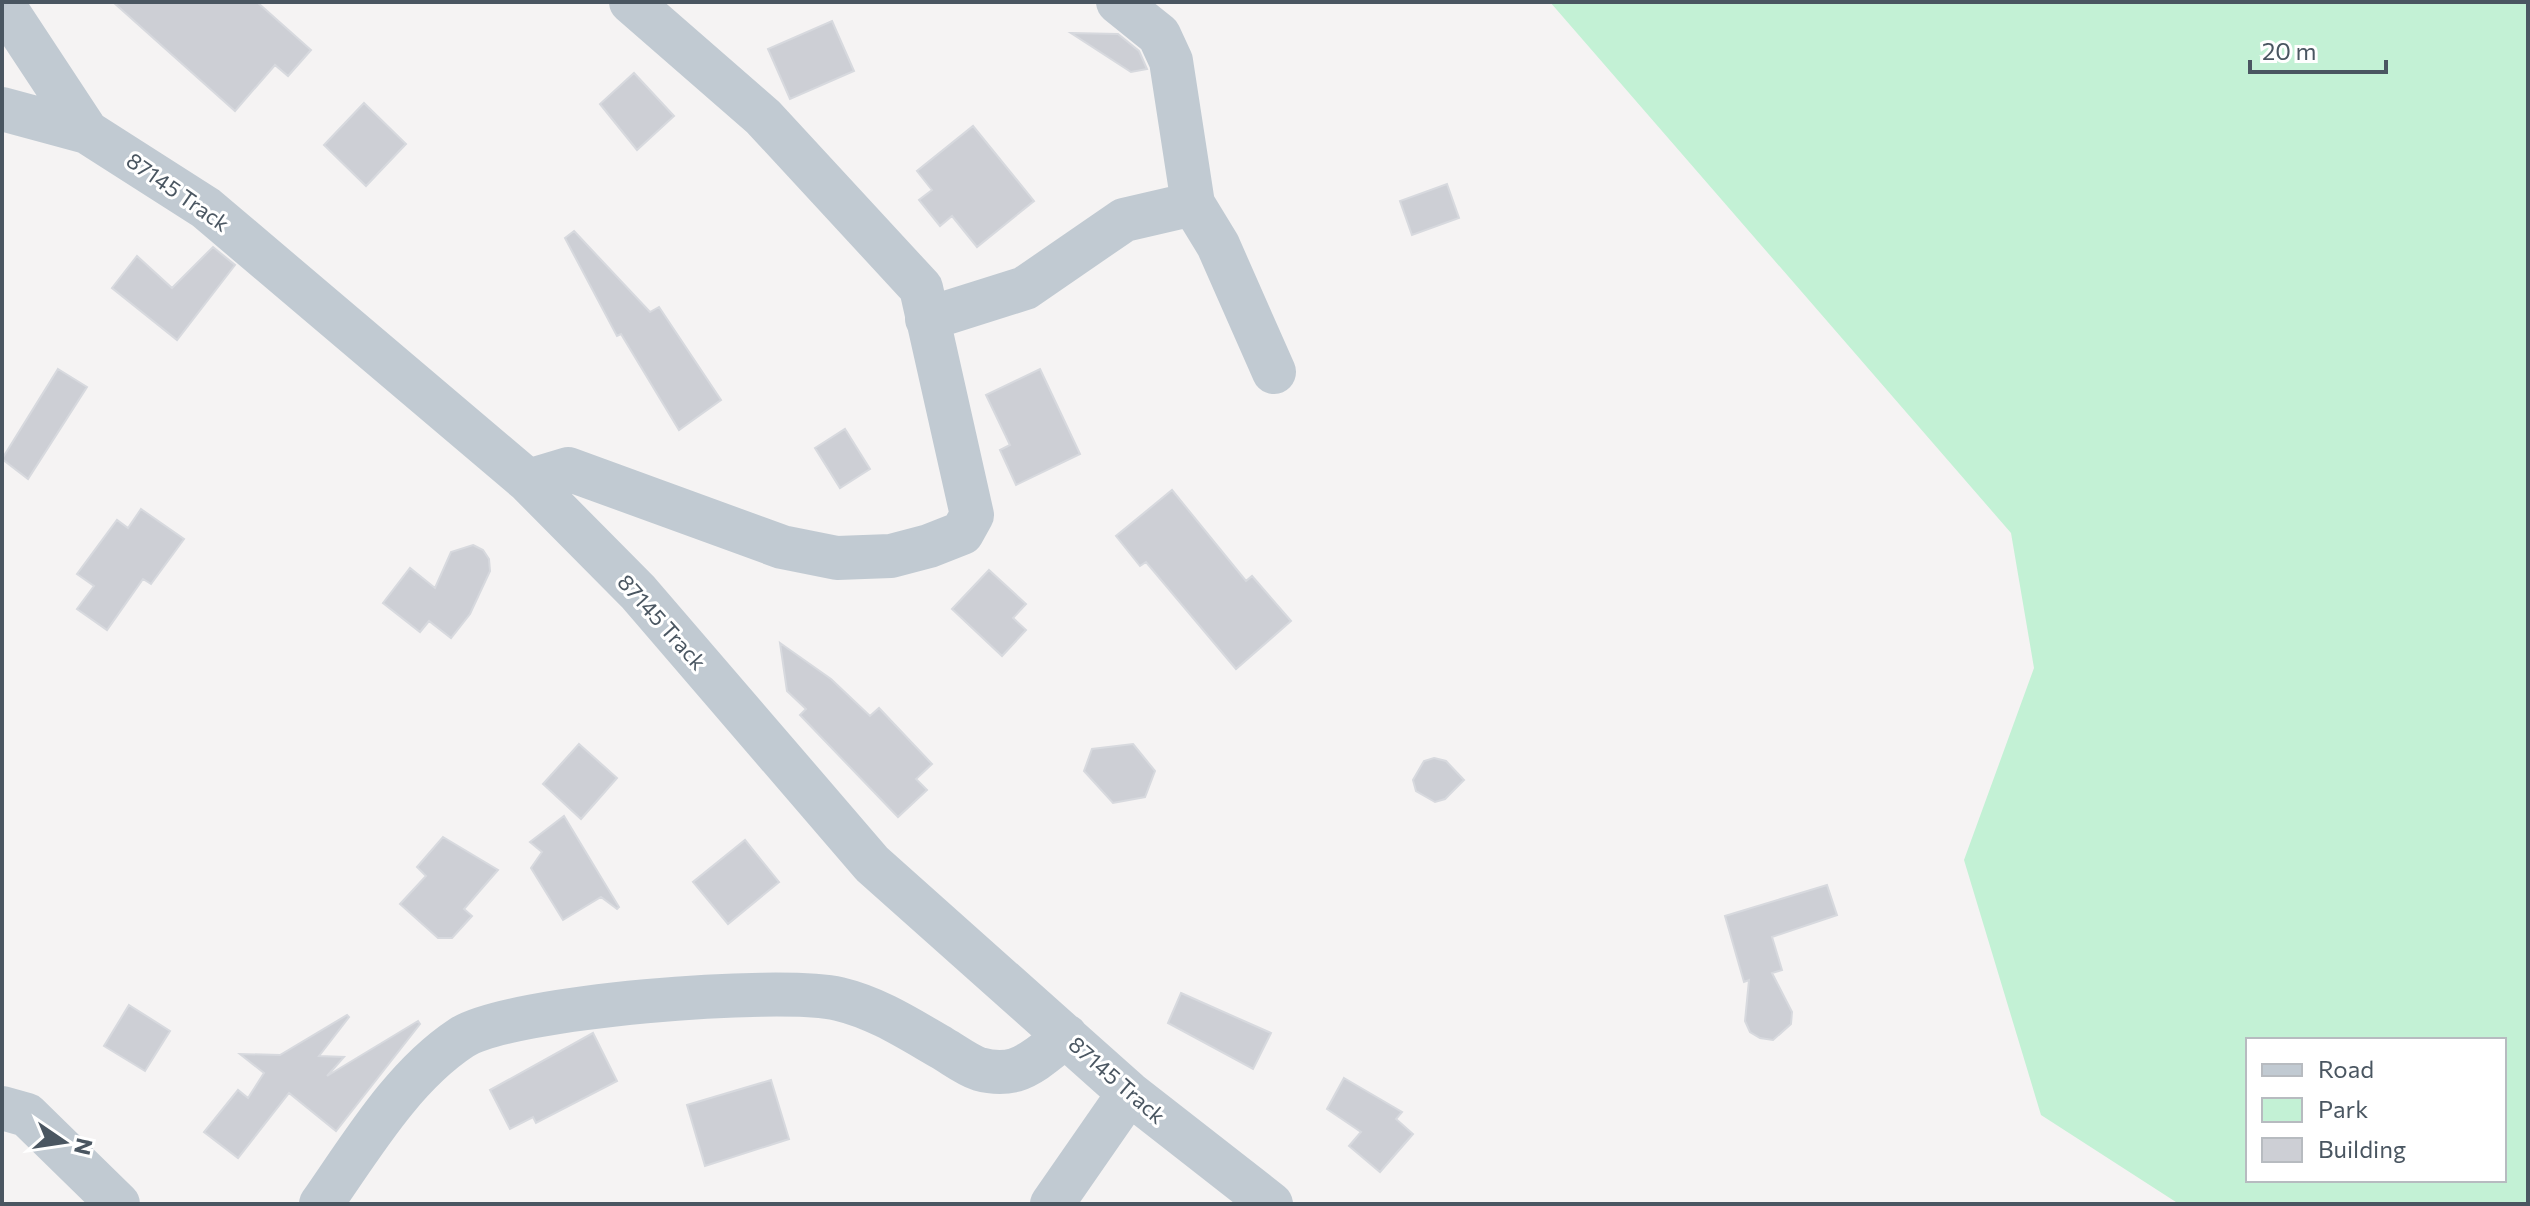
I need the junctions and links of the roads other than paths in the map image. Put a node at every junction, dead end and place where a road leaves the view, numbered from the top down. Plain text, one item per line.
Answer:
1 (631, 2) edge
2 (1118, 2) edge
3 (2, 3) edge
4 (2, 109) edge
5 (87, 132) junction
6 (1193, 204) junction
7 (927, 319) junction
8 (1274, 372) dead end
9 (528, 481) junction
10 (1066, 1036) junction
11 (1129, 1093) junction
12 (2, 1108) edge
13 (118, 1204) edge
14 (321, 1204) edge
15 (1052, 1204) edge
16 (1271, 1204) edge

1 - 7 street
2 - 6 street
3 - 5 street
4 - 5 street, 87145 Track
5 - 9 street, 87145 Track
6 - 7 street
6 - 8 street
7 - 9 street
9 - 10 street, 87145 Track
10 - 11 street, 87145 Track
10 - 14 street
11 - 15 street
11 - 16 street, 87145 Track
12 - 13 street

